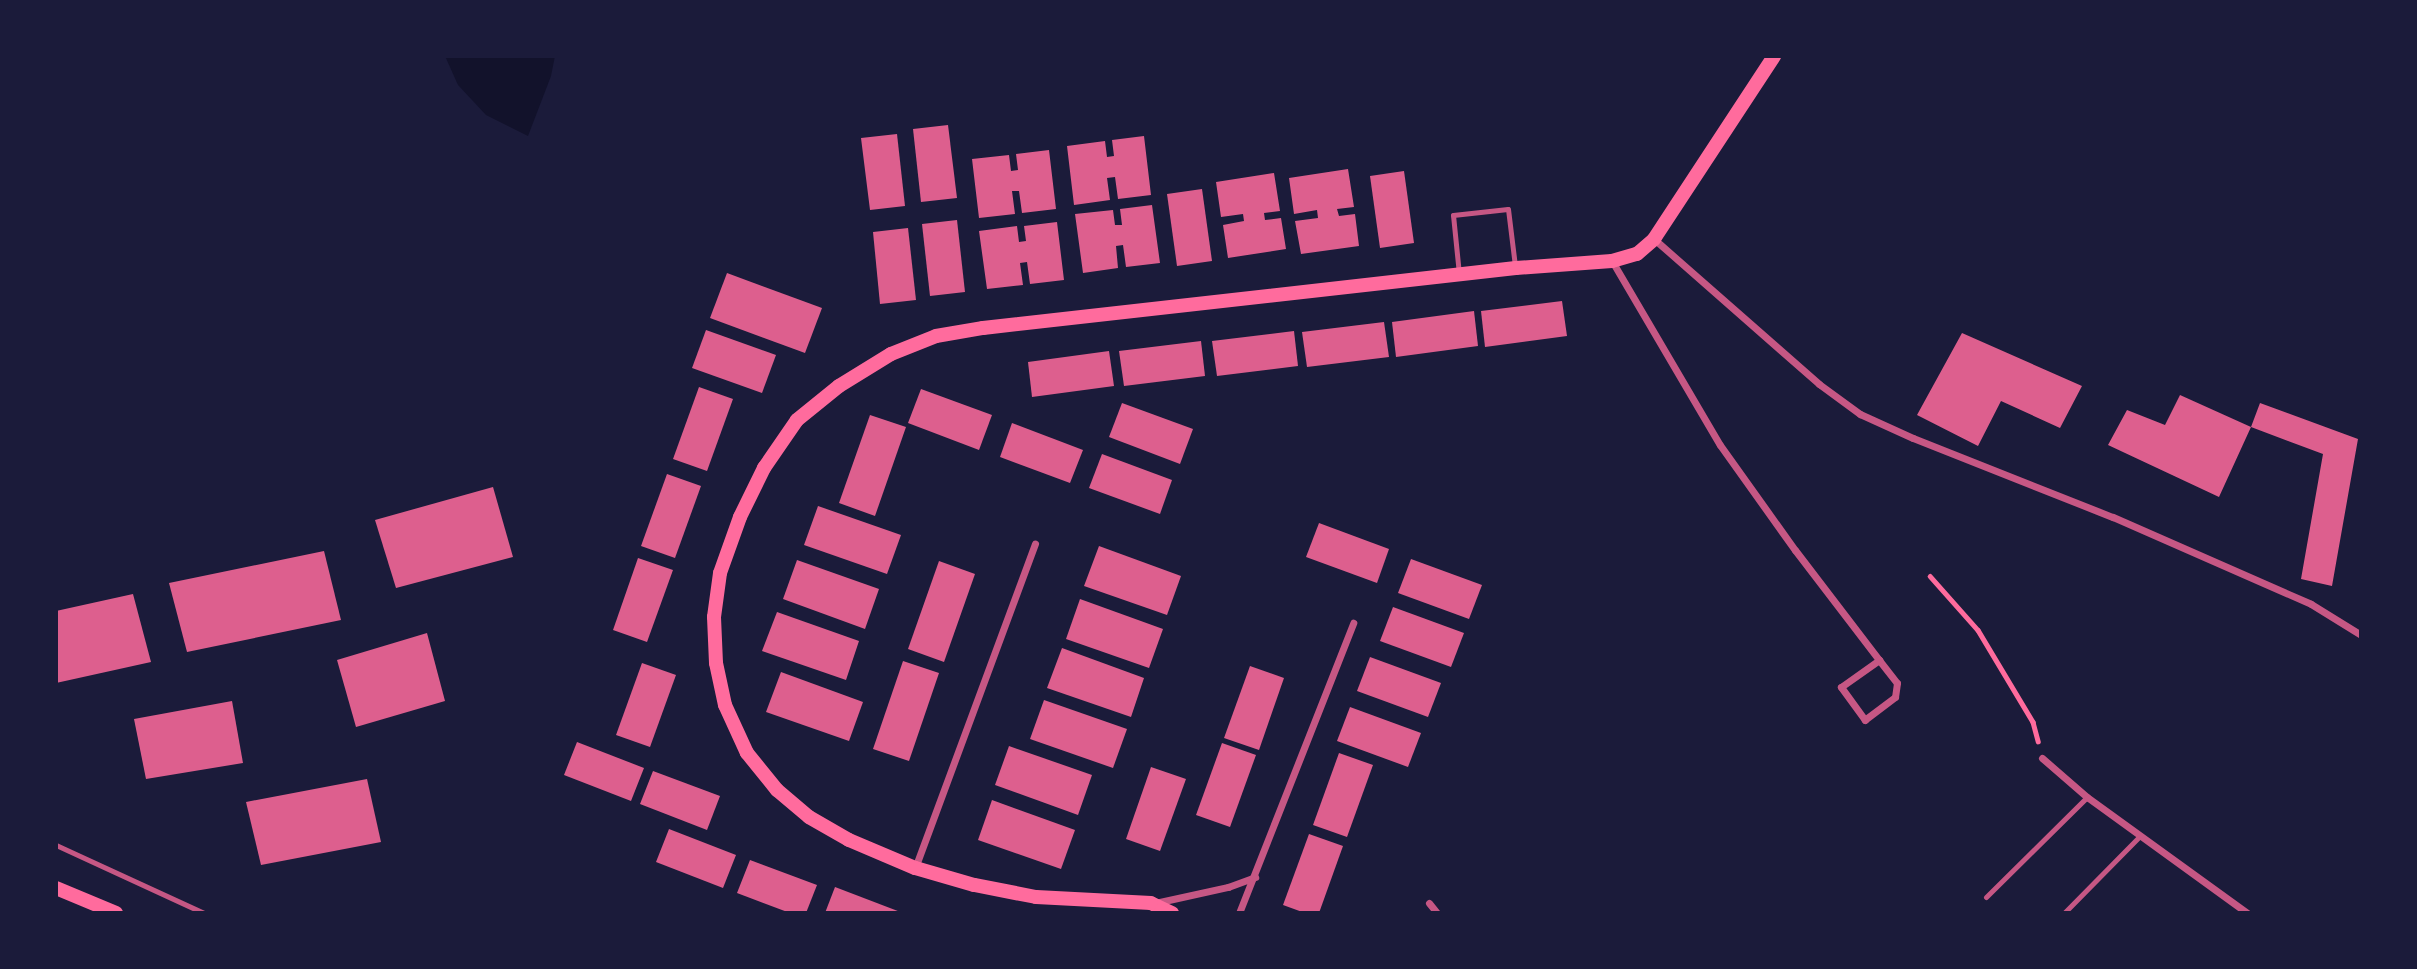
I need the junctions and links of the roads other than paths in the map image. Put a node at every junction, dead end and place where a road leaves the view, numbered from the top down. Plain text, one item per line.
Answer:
1 (1771, 56) edge
2 (1654, 239) junction
3 (1612, 261) junction
4 (1516, 268) junction
5 (1459, 274) junction
6 (1035, 543) dead end
7 (1353, 623) dead end
8 (2361, 635) edge
9 (1879, 660) junction
10 (2042, 758) road end
11 (2087, 797) junction
12 (2140, 835) junction
13 (56, 845) edge
14 (915, 868) junction
15 (1256, 877) junction
16 (56, 888) edge
17 (1986, 897) dead end
18 (1151, 903) junction
19 (1429, 903) dead end
20 (116, 913) edge
21 (204, 913) edge
22 (1172, 913) edge
23 (1239, 913) edge
24 (1437, 913) edge
25 (2064, 913) edge
26 (2247, 913) edge

1 - 2 main road
2 - 3 main road
2 - 8 street
3 - 4 main road
3 - 9 street
4 - 5 main road
4 - 5 lane
5 - 14 main road
6 - 14 street
7 - 15 street
9 - 9 street
10 - 11 street
11 - 12 street
11 - 17 lane
12 - 25 lane
12 - 26 street
13 - 21 lane
14 - 18 main road
15 - 18 street
15 - 23 street
16 - 20 main road
18 - 22 main road
19 - 24 street

